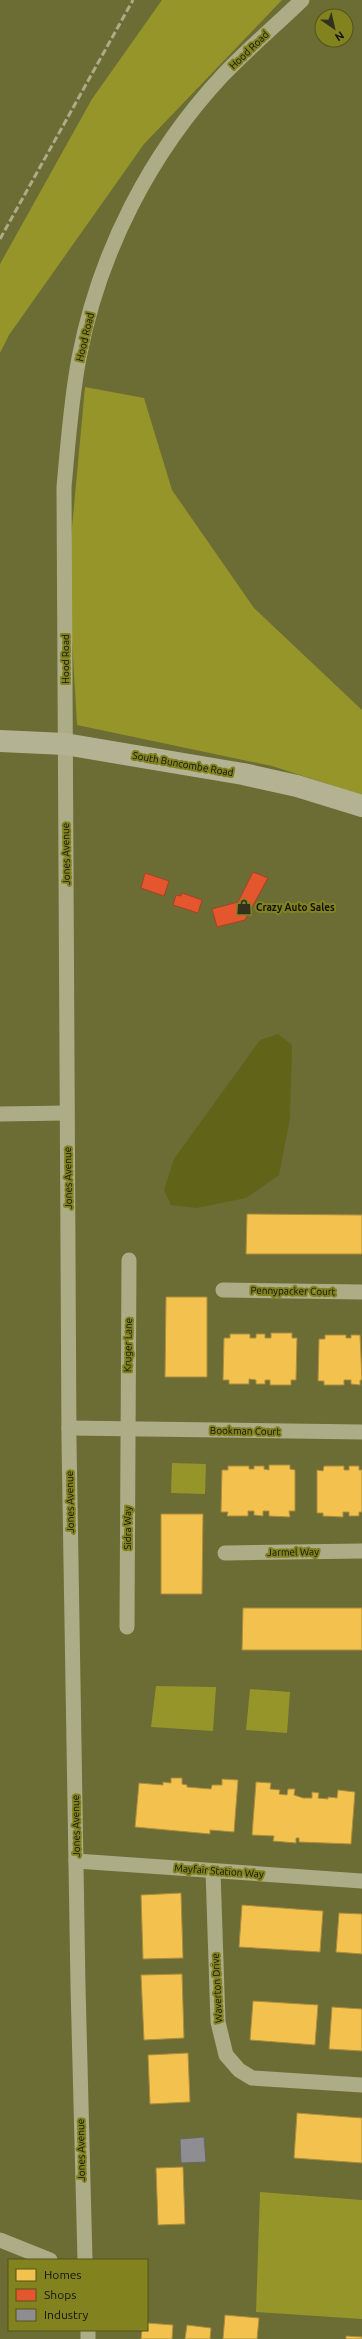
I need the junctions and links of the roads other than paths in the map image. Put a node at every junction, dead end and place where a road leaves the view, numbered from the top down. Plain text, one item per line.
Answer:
1 (302, 0) edge
2 (0, 741) edge
3 (65, 744) junction
4 (362, 806) edge
5 (67, 1113) junction
6 (0, 1114) edge
7 (129, 1260) dead end
8 (223, 1290) dead end
9 (362, 1292) edge
10 (69, 1428) junction
11 (127, 1430) junction
12 (362, 1432) edge
13 (362, 1551) edge
14 (225, 1553) dead end
15 (127, 1627) dead end
16 (76, 1861) junction
17 (213, 1871) junction
18 (362, 1880) edge
19 (362, 2085) edge
20 (0, 2240) edge
21 (48, 2259) edge
22 (85, 2259) edge

1 - 3 street, Hood Road
2 - 3 main road, South Buncombe Road
3 - 4 main road, South Buncombe Road
3 - 5 street, Jones Avenue
5 - 6 street
5 - 10 street, Jones Avenue
7 - 11 street, Kruger Lane
8 - 9 street, Pennypacker Court
10 - 11 street, Bookman Court
10 - 16 street, Jones Avenue
11 - 12 street, Bookman Court
11 - 15 street, Sidra Way
13 - 14 street, Jarmel Way
16 - 17 street, Mayfair Station Way
16 - 22 street, Jones Avenue
17 - 18 street, Mayfair Station Way
17 - 19 street, Waverton Drive
20 - 21 street

